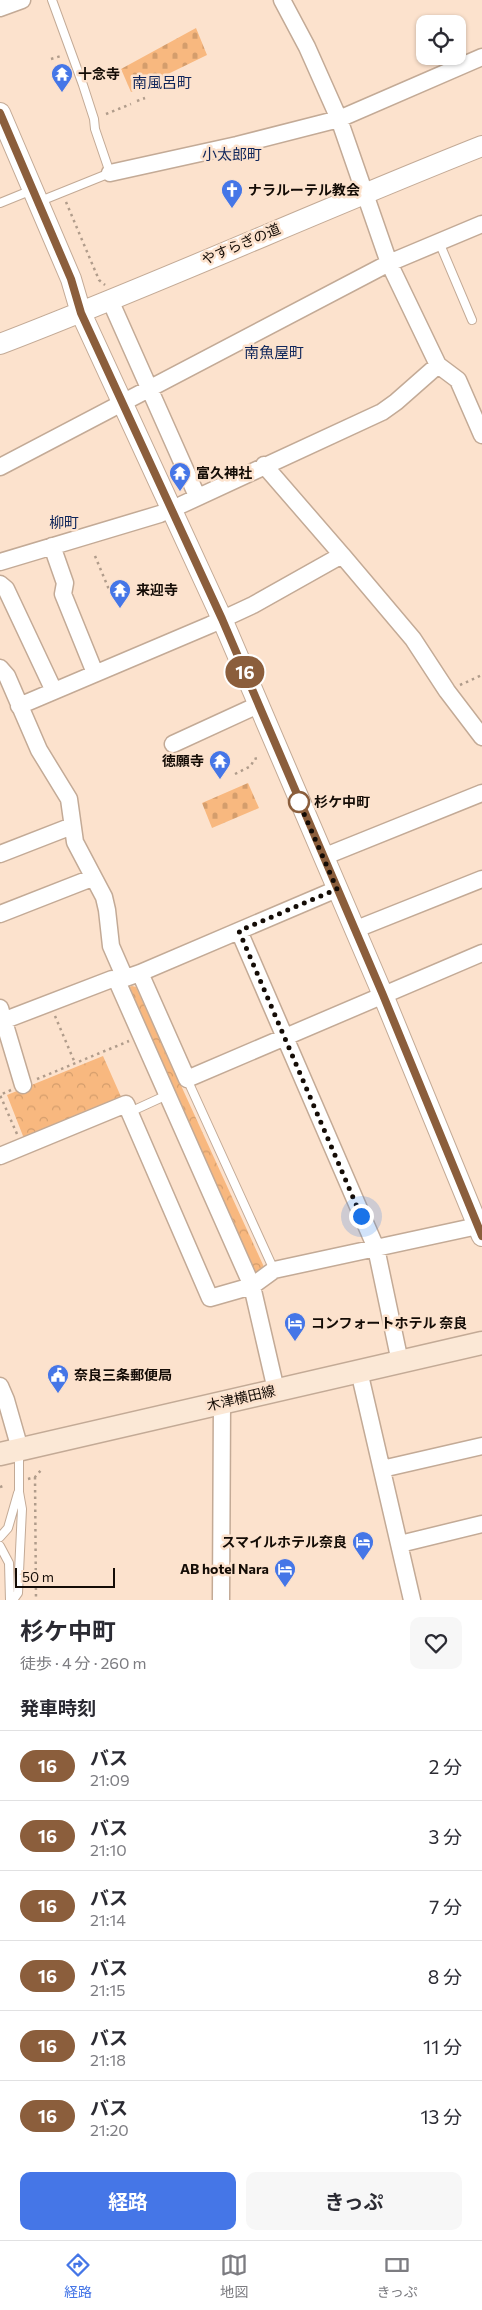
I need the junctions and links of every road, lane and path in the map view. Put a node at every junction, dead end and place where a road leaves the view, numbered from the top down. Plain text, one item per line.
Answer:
1 (22, 0) edge
2 (52, 0) edge
3 (282, 0) edge
4 (0, 8) edge
5 (61, 56) dead end
6 (482, 57) edge
7 (51, 60) dead end
8 (145, 98) dead end
9 (137, 101) dead end
10 (131, 104) dead end
11 (0, 112) edge
12 (106, 114) dead end
13 (339, 119) junction
14 (482, 146) edge
15 (110, 173) junction
16 (62, 192) junction
17 (366, 192) junction
18 (34, 196) junction
19 (0, 203) edge
20 (482, 224) edge
21 (439, 242) junction
22 (389, 263) junction
23 (109, 293) junction
24 (81, 313) junction
25 (472, 320) dead end
26 (0, 344) edge
27 (438, 365) junction
28 (149, 389) junction
29 (122, 404) junction
30 (482, 435) edge
31 (264, 465) junction
32 (0, 467) edge
33 (197, 496) junction
34 (172, 508) junction
35 (52, 546) junction
36 (342, 554) junction
37 (95, 556) dead end
38 (0, 562) edge
39 (0, 584) edge
40 (110, 592) dead end
41 (222, 619) junction
42 (0, 668) edge
43 (95, 673) junction
44 (482, 675) edge
45 (54, 691) junction
46 (447, 691) junction
47 (258, 705) junction
48 (19, 706) junction
49 (482, 737) edge
50 (173, 744) dead end
51 (258, 758) dead end
52 (234, 774) dead end
53 (482, 793) edge
54 (72, 826) junction
55 (0, 854) edge
56 (323, 857) junction
57 (92, 878) junction
58 (482, 879) edge
59 (337, 889) junction
60 (0, 914) edge
61 (354, 930) junction
62 (239, 931) junction
63 (481, 957) edge
64 (127, 978) junction
65 (383, 995) junction
66 (50, 1003) junction
67 (1, 1017) edge
68 (143, 1036) junction
69 (284, 1037) junction
70 (75, 1063) junction
71 (187, 1079) junction
72 (24, 1085) junction
73 (167, 1095) junction
74 (130, 1112) junction
75 (22, 1146) junction
76 (0, 1156) edge
77 (481, 1229) edge
78 (376, 1248) junction
79 (274, 1270) junction
80 (252, 1286) junction
81 (482, 1343) edge
82 (400, 1362) junction
83 (359, 1371) junction
84 (0, 1386) edge
85 (276, 1390) junction
86 (222, 1402) junction
87 (482, 1446) edge
88 (10, 1451) edge
89 (42, 1469) dead end
90 (382, 1469) junction
91 (35, 1477) junction
92 (27, 1479) dead end
93 (19, 1492) junction
94 (482, 1524) edge
95 (0, 1537) edge
96 (400, 1544) junction
97 (0, 1546) edge
98 (11, 1600) edge
99 (36, 1600) edge
100 (221, 1600) edge
101 (412, 1600) edge

1 - 4 street
2 - 15 lane
3 - 13 street
5 - 7 path
6 - 13 street
8 - 9 path
10 - 12 path
11 - 18 street
13 - 15 street
13 - 17 street
14 - 17 street, やすらぎの道
15 - 16 lane
16 - 18 lane
16 - 23 path
17 - 22 street
17 - 23 street, やすらぎの道
18 - 19 lane
18 - 24 street
20 - 21 street
21 - 22 street
21 - 25 lane
22 - 27 street
22 - 28 street
23 - 24 street, やすらぎの道
23 - 28 street
24 - 26 street, やすらぎの道
24 - 29 street
27 - 30 street
27 - 31 street
28 - 29 street
28 - 33 street
29 - 32 street
29 - 34 street
31 - 33 street
31 - 36 street
33 - 34 street
34 - 35 street
34 - 41 street
35 - 38 street
35 - 43 street
36 - 41 street
36 - 46 street
37 - 40 path
39 - 45 street
41 - 43 street
41 - 47 street
42 - 48 street
43 - 45 street
44 - 46 path
45 - 48 street
46 - 49 street
47 - 50 street
47 - 56 street
48 - 54 street
51 - 52 path
53 - 56 street
54 - 55 street
54 - 57 street
56 - 59 street
57 - 60 street
57 - 64 street
58 - 61 street
59 - 61 street
59 - 62 street
61 - 65 street
62 - 64 street
62 - 69 street
63 - 65 street
64 - 66 street
64 - 68 street
64 - 71 street
65 - 69 street
65 - 77 street
66 - 67 street
66 - 70 path
67 - 72 street
68 - 70 path
68 - 73 street
69 - 71 street
69 - 78 street
70 - 72 path
71 - 79 lane
72 - 75 path
73 - 74 lane
73 - 80 street
74 - 75 street
74 - 80 street
75 - 76 street
77 - 78 street
78 - 79 street
78 - 82 street
79 - 80 street
80 - 85 street
81 - 82 main road, 木津横田線
82 - 83 main road, 木津横田線
83 - 85 main road, 木津横田線
83 - 90 street
84 - 88 street
85 - 86 main road, 木津横田線
86 - 88 main road, 木津横田線
86 - 100 street
87 - 90 street
88 - 93 lane
89 - 91 path
90 - 96 street
91 - 92 path
91 - 99 path
93 - 95 lane
93 - 98 lane
94 - 96 street
96 - 101 street
97 - 98 lane

